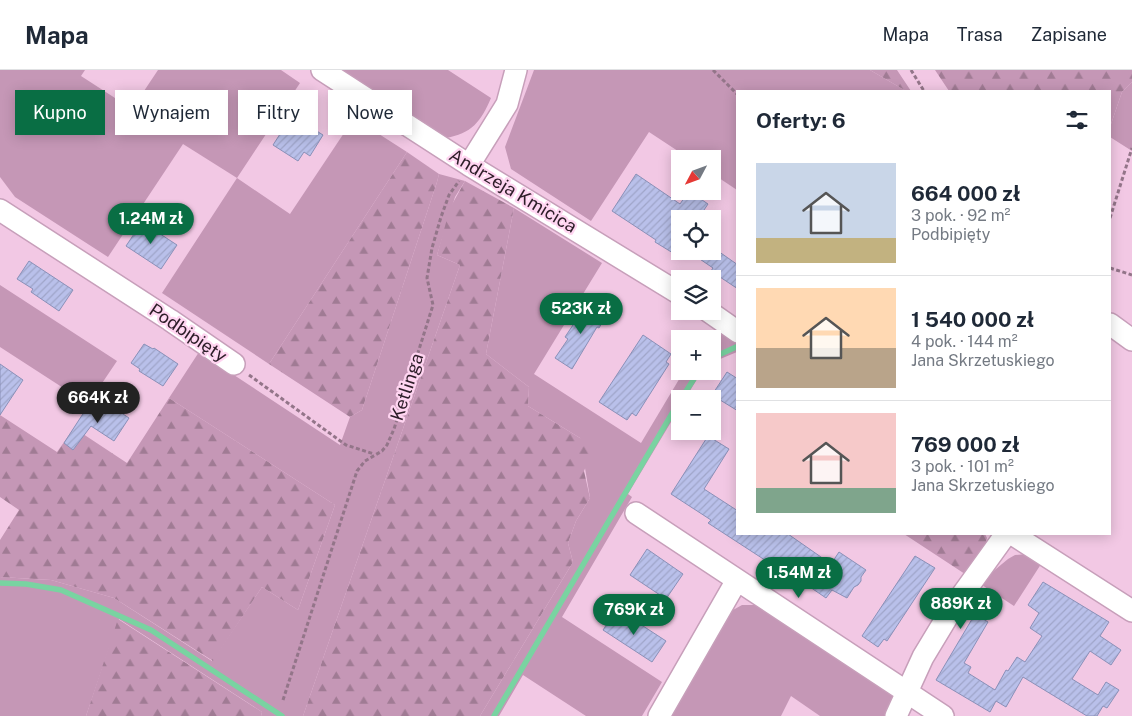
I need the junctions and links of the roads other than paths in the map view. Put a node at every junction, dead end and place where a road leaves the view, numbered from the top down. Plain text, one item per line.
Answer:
1 (322, 70) edge
2 (516, 70) edge
3 (469, 165) junction
4 (0, 210) edge
5 (671, 288) edge
6 (721, 320) edge
7 (1111, 325) edge
8 (736, 331) edge
9 (1132, 340) edge
10 (234, 364) road end
11 (636, 513) dead end
12 (1005, 535) edge
13 (1014, 535) edge
14 (737, 580) junction
15 (1132, 611) edge
16 (906, 692) junction
17 (659, 716) edge
18 (896, 716) edge
19 (942, 716) edge

1 - 3 street, Andrzeja Kmicica
2 - 3 street
3 - 5 street, Andrzeja Kmicica
4 - 10 street, Podbipięty
6 - 8 street
7 - 9 street
11 - 14 street
12 - 16 street
13 - 15 street
14 - 16 street
14 - 17 street
16 - 18 street
16 - 19 street

